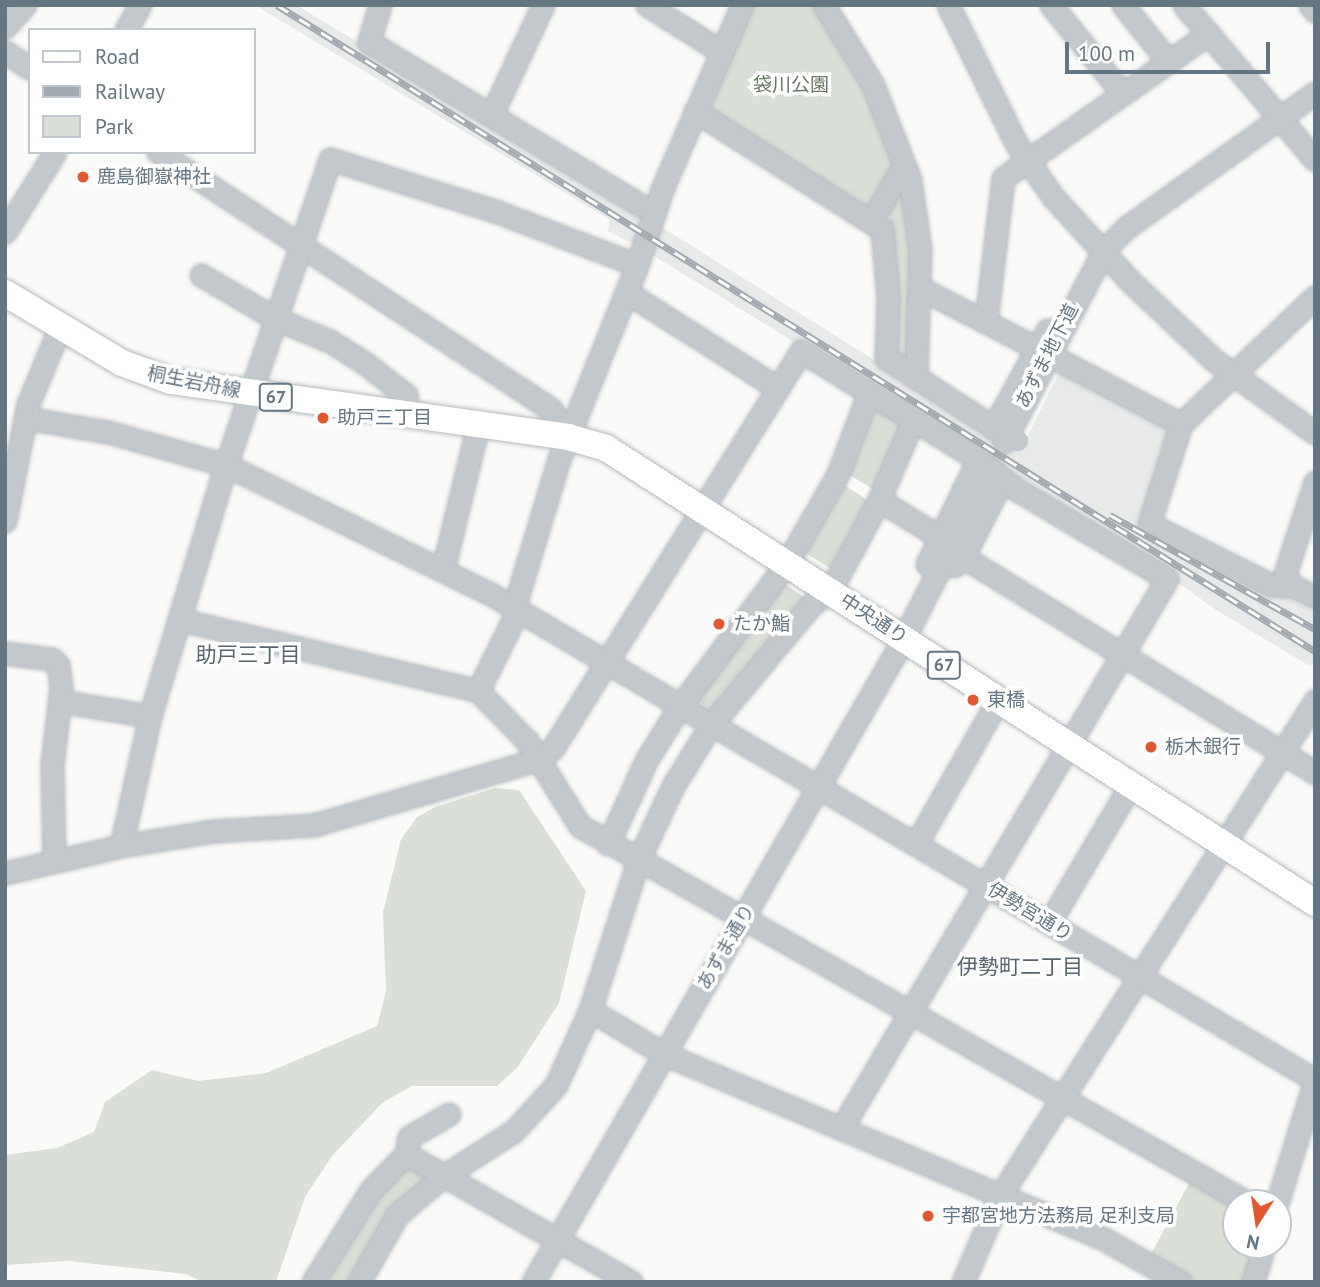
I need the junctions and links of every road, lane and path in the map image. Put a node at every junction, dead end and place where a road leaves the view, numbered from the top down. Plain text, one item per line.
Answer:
1 (25, 5) edge
2 (140, 5) edge
3 (380, 5) edge
4 (543, 5) edge
5 (647, 5) edge
6 (742, 5) edge
7 (824, 5) edge
8 (948, 5) edge
9 (1051, 5) edge
10 (1123, 5) edge
11 (1184, 5) edge
12 (1310, 5) edge
13 (1315, 11) edge
14 (5, 27) edge
15 (127, 28) edge
16 (1208, 34) junction
17 (5, 52) edge
18 (722, 52) junction
19 (1168, 61) junction
20 (28, 67) edge
21 (1315, 93) edge
22 (1123, 94) junction
23 (695, 111) junction
24 (491, 116) junction
25 (1280, 118) junction
26 (54, 154) edge
27 (161, 154) edge
28 (1026, 160) junction
29 (1315, 160) edge
30 (906, 169) junction
31 (640, 205) dead end
32 (872, 220) junction
33 (7, 227) edge
34 (302, 245) junction
35 (1104, 250) junction
36 (637, 265) junction
37 (201, 275) dead end
38 (920, 288) junction
39 (626, 292) junction
40 (5, 293) edge
41 (1315, 297) edge
42 (276, 319) junction
43 (986, 321) junction
44 (60, 327) junction
45 (1039, 344) junction
46 (1059, 360) junction
47 (1234, 374) junction
48 (916, 378) junction
49 (778, 387) junction
50 (250, 393) junction
51 (868, 395) junction
52 (408, 416) junction
53 (18, 421) edge
54 (912, 423) junction
55 (1181, 424) junction
56 (478, 425) junction
57 (1315, 433) edge
58 (1003, 435) junction
59 (568, 437) junction
60 (226, 465) junction
61 (989, 472) junction
62 (1315, 481) edge
63 (879, 500) junction
64 (701, 508) junction
65 (5, 521) edge
66 (938, 536) junction
67 (963, 556) junction
68 (787, 563) junction
69 (443, 569) junction
70 (1292, 586) junction
71 (830, 591) junction
72 (1315, 597) edge
73 (516, 609) junction
74 (181, 620) junction
75 (904, 638) junction
76 (5, 653) edge
77 (1124, 653) junction
78 (605, 661) junction
79 (478, 691) junction
80 (60, 701) junction
81 (998, 701) junction
82 (1315, 701) edge
83 (680, 706) junction
84 (150, 716) junction
85 (711, 725) junction
86 (1065, 745) junction
87 (1282, 752) junction
88 (540, 759) junction
89 (1315, 773) edge
90 (1130, 786) junction
91 (817, 788) junction
92 (608, 844) junction
93 (916, 844) junction
94 (121, 846) junction
95 (1223, 846) junction
96 (54, 860) junction
97 (638, 861) junction
98 (5, 873) edge
99 (983, 884) junction
100 (1315, 904) edge
101 (742, 919) junction
102 (1049, 923) junction
103 (1140, 978) junction
104 (590, 1010) junction
105 (908, 1011) junction
106 (664, 1054) junction
107 (1315, 1080) edge
108 (1062, 1097) junction
109 (449, 1114) dead end
110 (841, 1129) junction
111 (1305, 1146) edge
112 (405, 1154) junction
113 (442, 1177) junction
114 (1223, 1189) edge
115 (1284, 1189) edge
116 (1000, 1196) junction
117 (558, 1240) junction
118 (1260, 1259) edge
119 (313, 1282) edge
120 (359, 1282) edge
121 (533, 1282) edge
122 (631, 1282) edge
123 (963, 1282) edge
124 (1180, 1282) edge
125 (1253, 1282) edge

1 - 14 street
2 - 15 street
3 - 24 street
4 - 24 street
5 - 18 street
6 - 18 street
7 - 30 street
8 - 28 street
9 - 22 street
10 - 19 street
11 - 16 street
12 - 13 street
16 - 19 street
16 - 25 street
17 - 20 street
18 - 23 street
19 - 22 street
21 - 25 street
22 - 28 street
23 - 32 street
23 - 36 street
24 - 31 street
25 - 29 street
25 - 35 street
26 - 33 street
27 - 34 street
28 - 35 street
28 - 43 street
30 - 32 street
30 - 38 street
32 - 48 street
34 - 36 street
34 - 42 street
34 - 59 street
35 - 45 street
35 - 46 street
35 - 47 street
35 - 58 street, あずま地下道
36 - 39 street
37 - 42 street
38 - 43 street
38 - 48 street
39 - 49 street
39 - 59 street
40 - 44 main road, 桐生岩舟線 / 67
41 - 47 street
42 - 50 street
42 - 52 street
43 - 45 street
44 - 50 main road, 桐生岩舟線 / 67
44 - 53 street
45 - 58 street
46 - 55 street
46 - 58 street
47 - 55 street
47 - 57 street
48 - 58 street
49 - 51 street
49 - 64 street
50 - 52 main road, 桐生岩舟線 / 67
50 - 60 street
51 - 54 street
51 - 68 street
52 - 56 main road, 桐生岩舟線 / 67
53 - 60 street, 伊勢宮通り
53 - 65 street
54 - 61 street
54 - 63 street
55 - 70 street
56 - 59 main road, 桐生岩舟線 / 67
56 - 69 street
59 - 64 main road, 中央通り / 67
59 - 73 street
60 - 69 street, 伊勢宮通り
60 - 74 street
61 - 66 street
61 - 67 street
61 - 75 street, あずま通り
61 - 77 street
62 - 70 street
63 - 66 street
63 - 71 street
64 - 68 main road, 中央通り / 67
64 - 78 street
66 - 75 street
67 - 75 street
67 - 77 street
68 - 71 main road, 中央通り / 67
68 - 83 street
69 - 73 street, 伊勢宮通り
70 - 72 street
71 - 75 main road, 中央通り / 67
71 - 85 street
73 - 78 street, 伊勢宮通り
73 - 79 street
74 - 79 street
74 - 84 street
75 - 81 main road, 中央通り / 67
75 - 91 street, あずま通り
76 - 80 street
77 - 86 street
77 - 87 street
78 - 83 street, 伊勢宮通り
78 - 88 street
79 - 88 street
80 - 84 street
80 - 96 street
81 - 86 main road, 中央通り / 67
81 - 93 street
82 - 87 street
83 - 85 street, 伊勢宮通り
83 - 92 street
84 - 94 street
85 - 91 street, 伊勢宮通り
85 - 97 street
86 - 90 main road, 中央通り / 67
86 - 99 street
87 - 89 street
87 - 95 street
88 - 92 street
88 - 94 street
90 - 95 main road, 中央通り / 67
90 - 102 street
91 - 93 street, 伊勢宮通り
91 - 101 street, あずま通り
92 - 97 street
93 - 99 street, 伊勢宮通り
94 - 96 street
95 - 100 main road, 中央通り / 67
95 - 103 street
96 - 98 street
97 - 101 street
97 - 104 street
99 - 102 street, 伊勢宮通り
99 - 105 street
101 - 105 street
101 - 106 street, あずま通り
102 - 103 street, 伊勢宮通り
103 - 107 street, 伊勢宮通り
103 - 108 street
104 - 106 street
104 - 113 street
105 - 108 street
105 - 110 street
106 - 110 street
106 - 117 street, あずま通り
107 - 111 street
108 - 114 street
108 - 116 street
109 - 112 street
110 - 116 street
111 - 115 street
112 - 113 street
112 - 119 street
113 - 117 street
113 - 120 street
116 - 123 street
116 - 124 street
117 - 121 street, あずま通り
117 - 122 street
118 - 125 street

